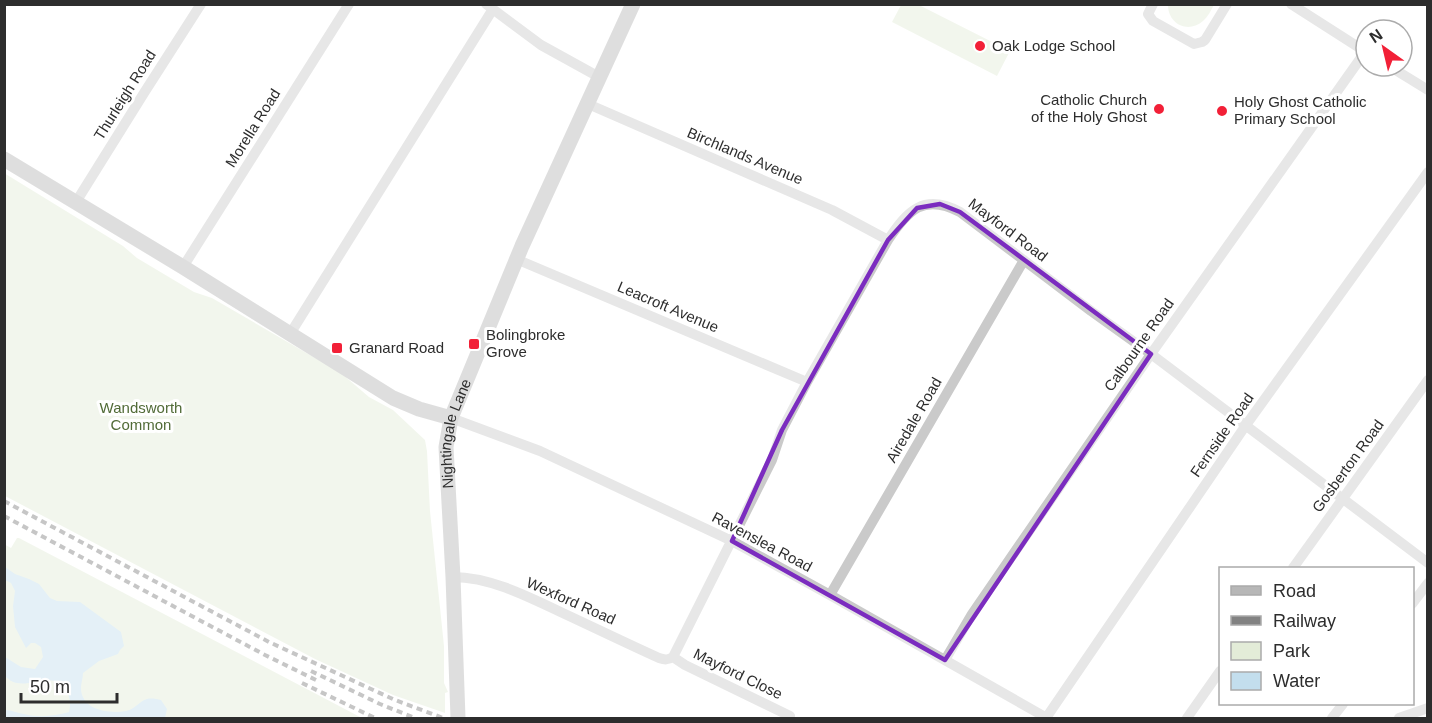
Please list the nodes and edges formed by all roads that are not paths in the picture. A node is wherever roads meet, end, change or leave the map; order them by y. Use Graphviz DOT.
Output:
graph roads {
  1 [pos="201,4"];
  2 [pos="349,4"];
  3 [pos="633,4"];
  4 [pos="1153,4"];
  5 [pos="1227,4"];
  6 [pos="1291,4"];
  7 [pos="490,7"];
  8 [pos="1354,44"];
  9 [pos="1354,69"];
  10 [pos="599,77"];
  11 [pos="1408,78"];
  12 [pos="1428,90"];
  13 [pos="588,104"];
  14 [pos="4,159"];
  15 [pos="1428,172"];
  16 [pos="76,202"];
  17 [pos="888,240"];
  18 [pos="516,259"];
  19 [pos="1024,260"];
  20 [pos="183,267"];
  21 [pos="290,334"];
  22 [pos="1150,354"];
  23 [pos="1428,380"];
  24 [pos="807,382"];
  25 [pos="451,418"];
  26 [pos="1246,425"];
  27 [pos="1342,499"];
  28 [pos="732,541"];
  29 [pos="1428,563"];
  30 [pos="1294,567"];
  31 [pos="453,577"];
  32 [pos="1428,583"];
  33 [pos="830,595"];
  34 [pos="1414,603"];
  35 [pos="673,657"];
  36 [pos="945,660"];
  37 [pos="1219,674"];
  38 [pos="1341,705"];
  39 [pos="1428,708"];
  40 [pos="790,716"];
  41 [pos="458,718"];
  42 [pos="1046,718"];
  43 [pos="1187,718"];
  44 [pos="1332,718"];
  45 [pos="1399,718"];
  1 -- 16 [label="street, Thurleigh Road"];
  2 -- 20 [label="street, Morella Road"];
  3 -- 10 [label="main road, Nightingale Lane"];
  4 -- 5 [label="street"];
  6 -- 8 [label="street"];
  7 -- 10 [label="street"];
  7 -- 21 [label="street"];
  9 -- 22 [label="street, Calbourne Road"];
  10 -- 13 [label="main road, Nightingale Lane"];
  11 -- 12 [label="street"];
  13 -- 17 [label="street, Birchlands Avenue"];
  13 -- 18 [label="main road, Nightingale Lane"];
  14 -- 16 [label="main road"];
  15 -- 26 [label="street, Fernside Road"];
  16 -- 20 [label="main road"];
  17 -- 19 [label="street, Mayford Road"];
  17 -- 24 [label="street, Mayford Road"];
  18 -- 24 [label="street, Leacroft Avenue"];
  18 -- 25 [label="main road, Nightingale Lane"];
  19 -- 22 [label="street, Mayford Road"];
  19 -- 33 [label="street, Airedale Road"];
  20 -- 21 [label="main road"];
  21 -- 25 [label="main road"];
  22 -- 26 [label="street, Mayford Road"];
  22 -- 36 [label="street, Calbourne Road"];
  23 -- 27 [label="street, Gosberton Road"];
  24 -- 28 [label="street, Mayford Road"];
  25 -- 28 [label="street, Ravenslea Road"];
  25 -- 31 [label="main road, Nightingale Lane"];
  26 -- 27 [label="street, Mayford Road"];
  26 -- 42 [label="street, Fernside Road"];
  27 -- 29 [label="street, Mayford Road"];
  27 -- 30 [label="street, Gosberton Road"];
  28 -- 33 [label="street, Ravenslea Road"];
  28 -- 35 [label="street, Mayford Road"];
  31 -- 35 [label="street, Wexford Road"];
  31 -- 41 [label="main road, Nightingale Lane"];
  32 -- 34 [label="street"];
  33 -- 36 [label="street, Ravenslea Road"];
  35 -- 40 [label="street, Mayford Close"];
  36 -- 42 [label="street, Ravenslea Road"];
  37 -- 43 [label="street"];
  38 -- 44 [label="street"];
  39 -- 45 [label="street"];
}
